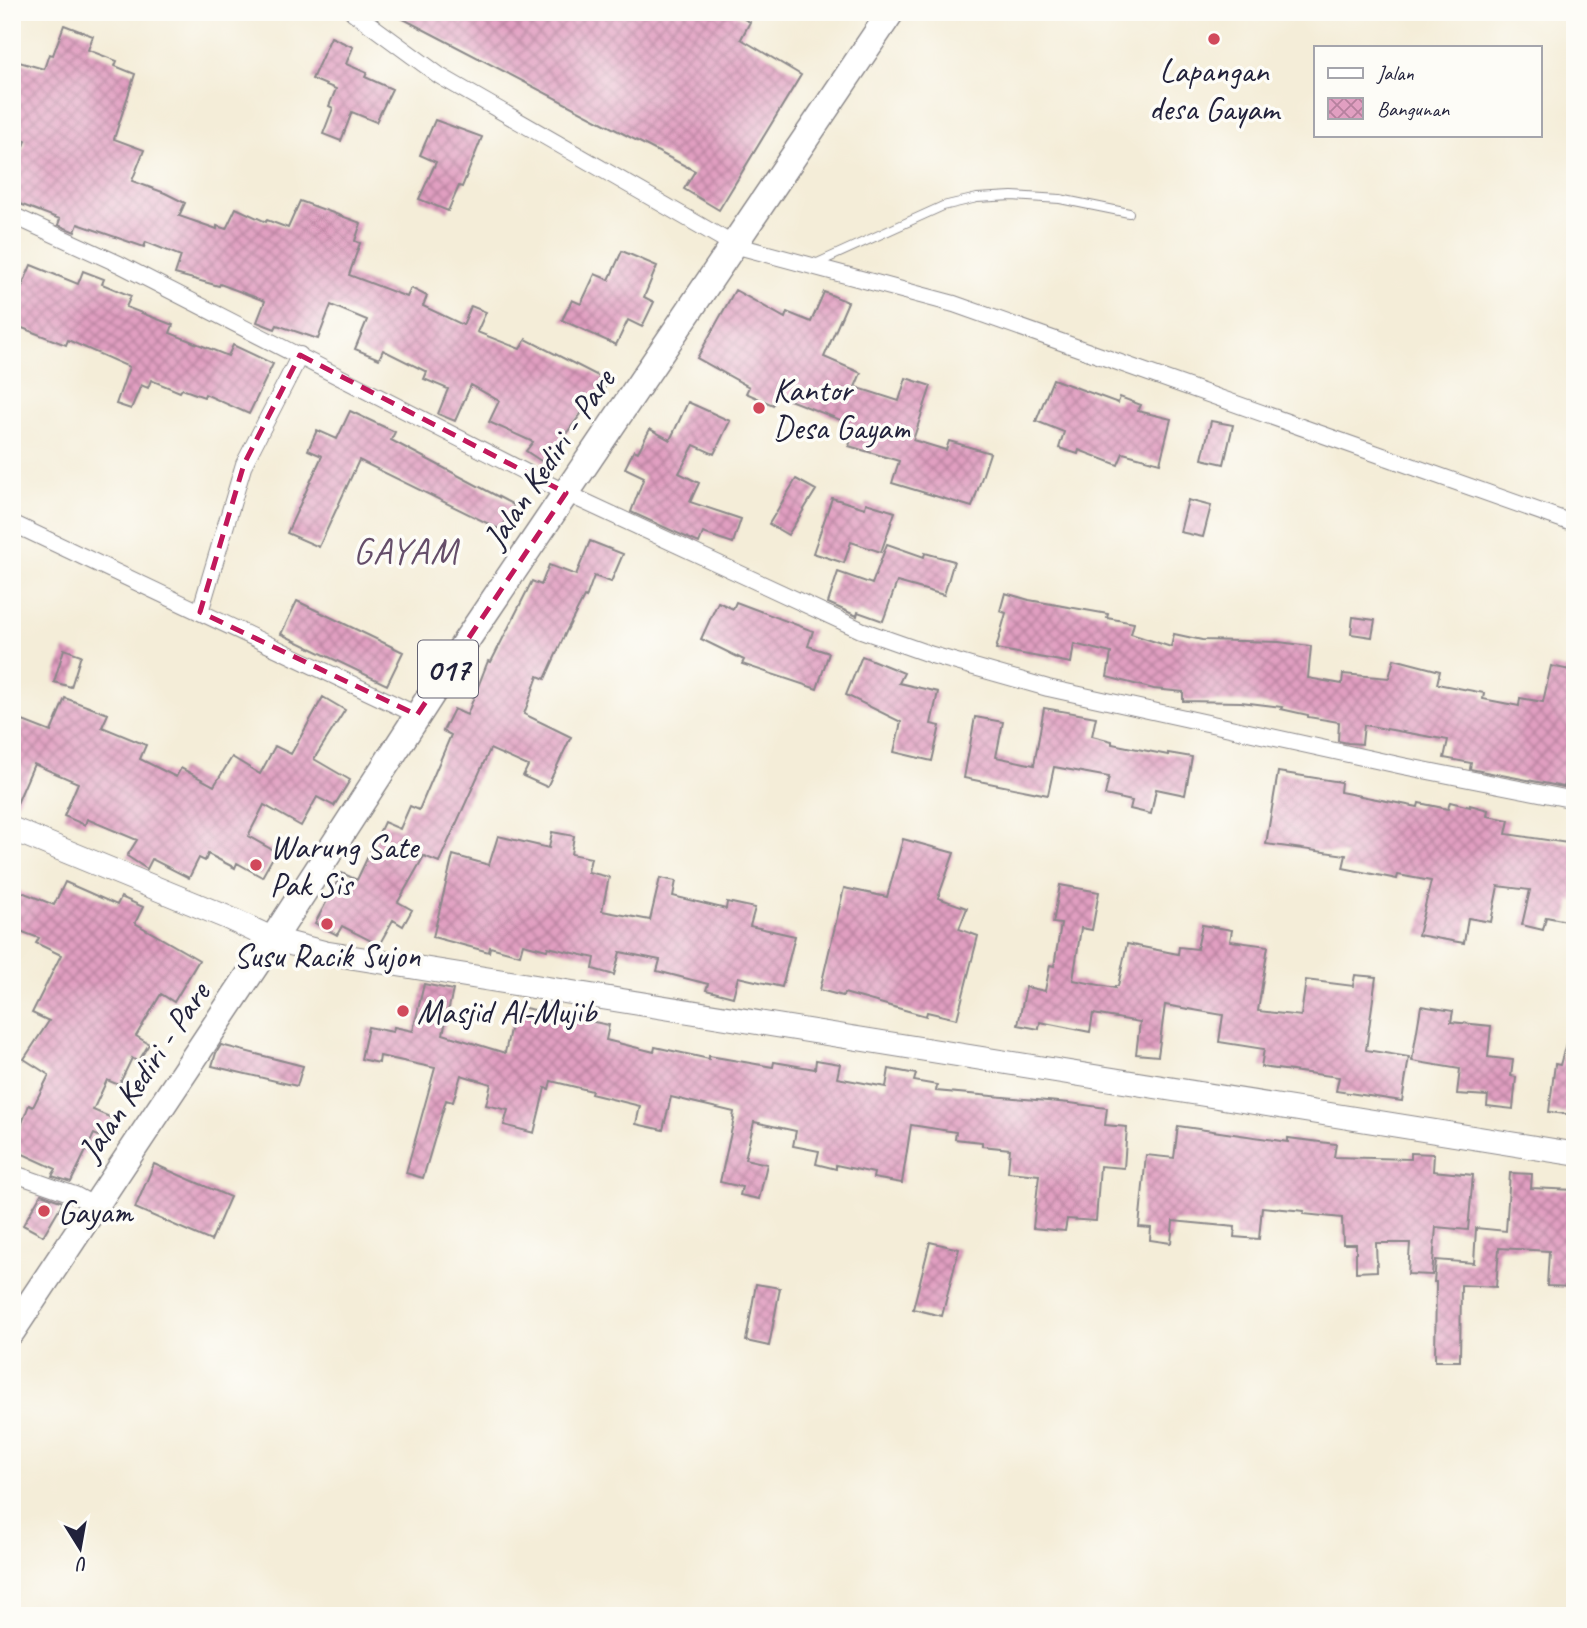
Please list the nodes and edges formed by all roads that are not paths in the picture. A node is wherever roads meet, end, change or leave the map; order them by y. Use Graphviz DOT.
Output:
graph roads {
  1 [pos="353,12"];
  2 [pos="891,12"];
  3 [pos="1129,213"];
  4 [pos="12,215"];
  5 [pos="734,245"];
  6 [pos="810,266"];
  7 [pos="300,355"];
  8 [pos="566,493"];
  9 [pos="12,523"];
  10 [pos="1575,524"];
  11 [pos="200,612"];
  12 [pos="417,715"];
  13 [pos="1575,800"];
  14 [pos="12,829"];
  15 [pos="273,939"];
  16 [pos="1575,1154"];
  17 [pos="12,1173"];
  18 [pos="95,1206"];
  19 [pos="12,1331"];
  1 -- 5 [label="street"];
  2 -- 5 [label="main road, Jalan Kediri - Pare / 017"];
  3 -- 6 [label="lane"];
  4 -- 7 [label="street"];
  5 -- 6 [label="street"];
  5 -- 8 [label="main road, Jalan Kediri - Pare / 017"];
  6 -- 10 [label="street"];
  7 -- 8 [label="street"];
  7 -- 11 [label="street"];
  8 -- 12 [label="main road, Jalan Kediri - Pare / 017"];
  8 -- 13 [label="street"];
  9 -- 11 [label="street"];
  11 -- 12 [label="street"];
  12 -- 15 [label="main road, Jalan Kediri - Pare / 017"];
  14 -- 15 [label="street"];
  15 -- 16 [label="street"];
  15 -- 18 [label="main road, Jalan Kediri - Pare / 017"];
  17 -- 18 [label="street"];
  18 -- 19 [label="main road, Jalan Kediri - Pare / 017"];
}
